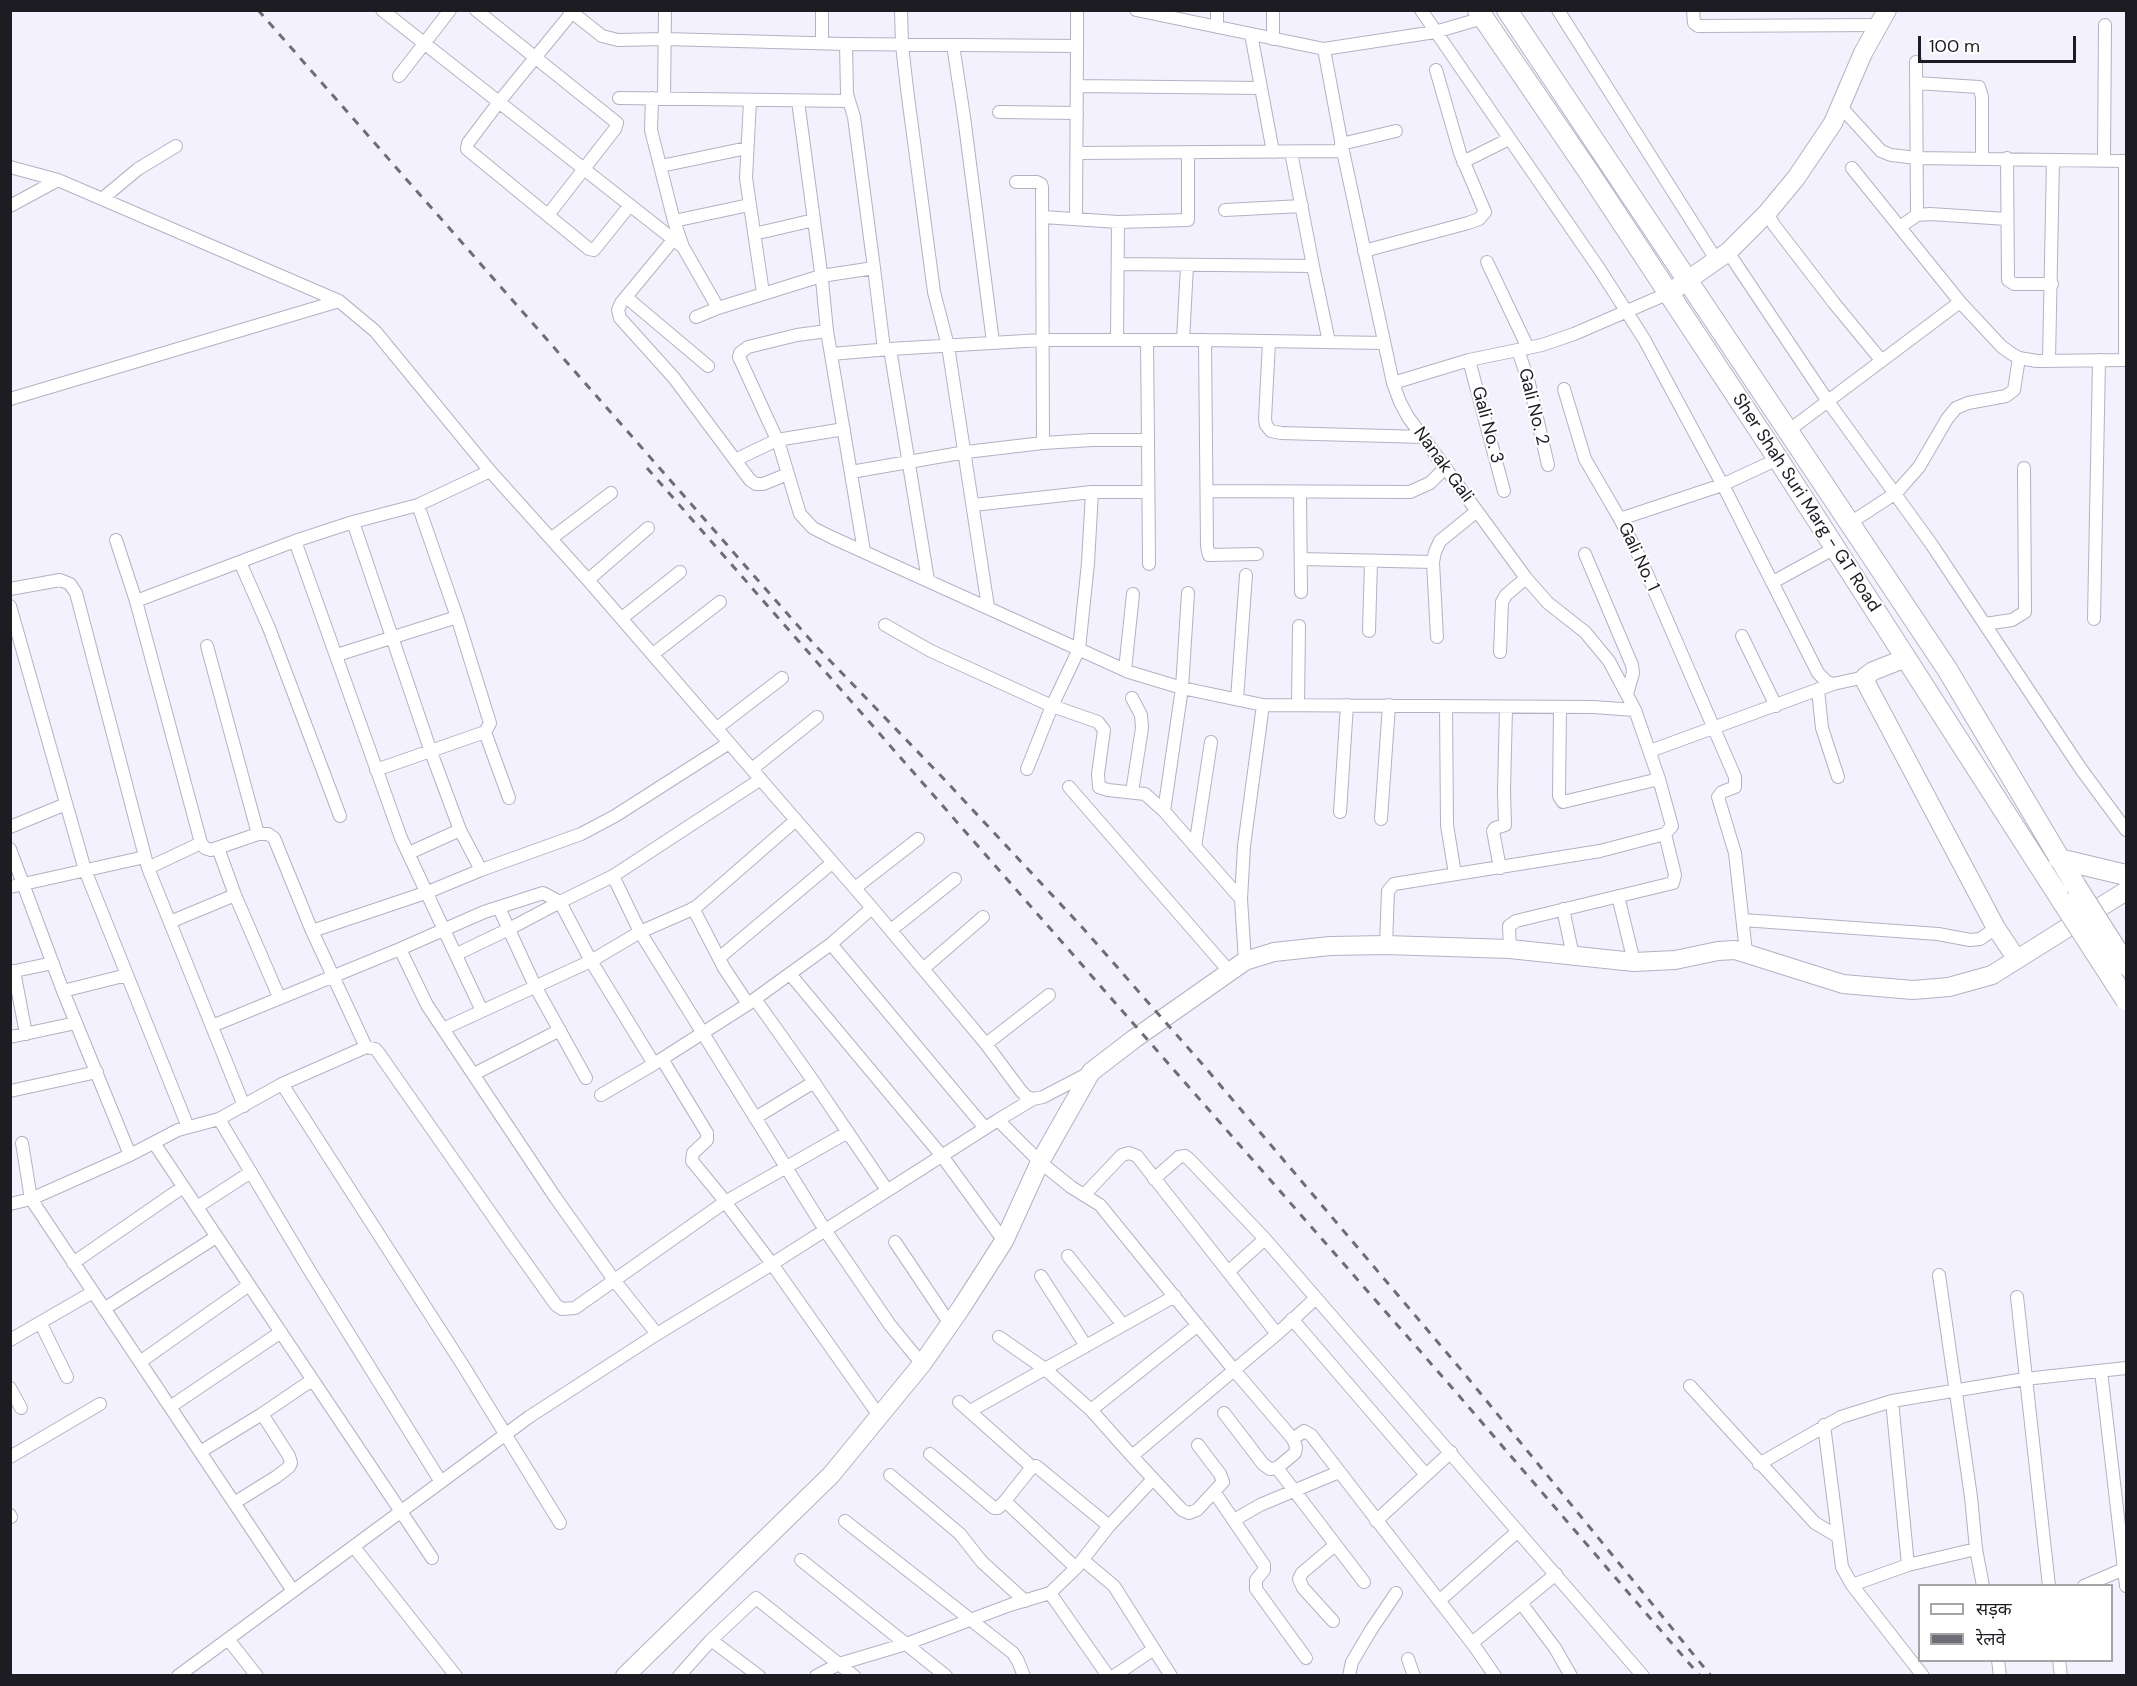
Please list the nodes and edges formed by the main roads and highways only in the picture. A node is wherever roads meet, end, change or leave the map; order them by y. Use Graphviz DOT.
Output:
graph roads {
  1 [pos="1507,10"];
  2 [pos="1480,14"];
  3 [pos="2059,858"];
  4 [pos="2127,875"];
  5 [pos="2127,965"];
  6 [pos="2127,1000"];
  1 -- 3 [label="main road, Sher Shah Suri Marg - GT Road"];
  2 -- 6 [label="main road, Sher Shah Suri Marg - GT Road, bridge"];
  3 -- 4 [label="main road"];
  3 -- 5 [label="main road, Sher Shah Suri Marg - GT Road, bridge"];
}
